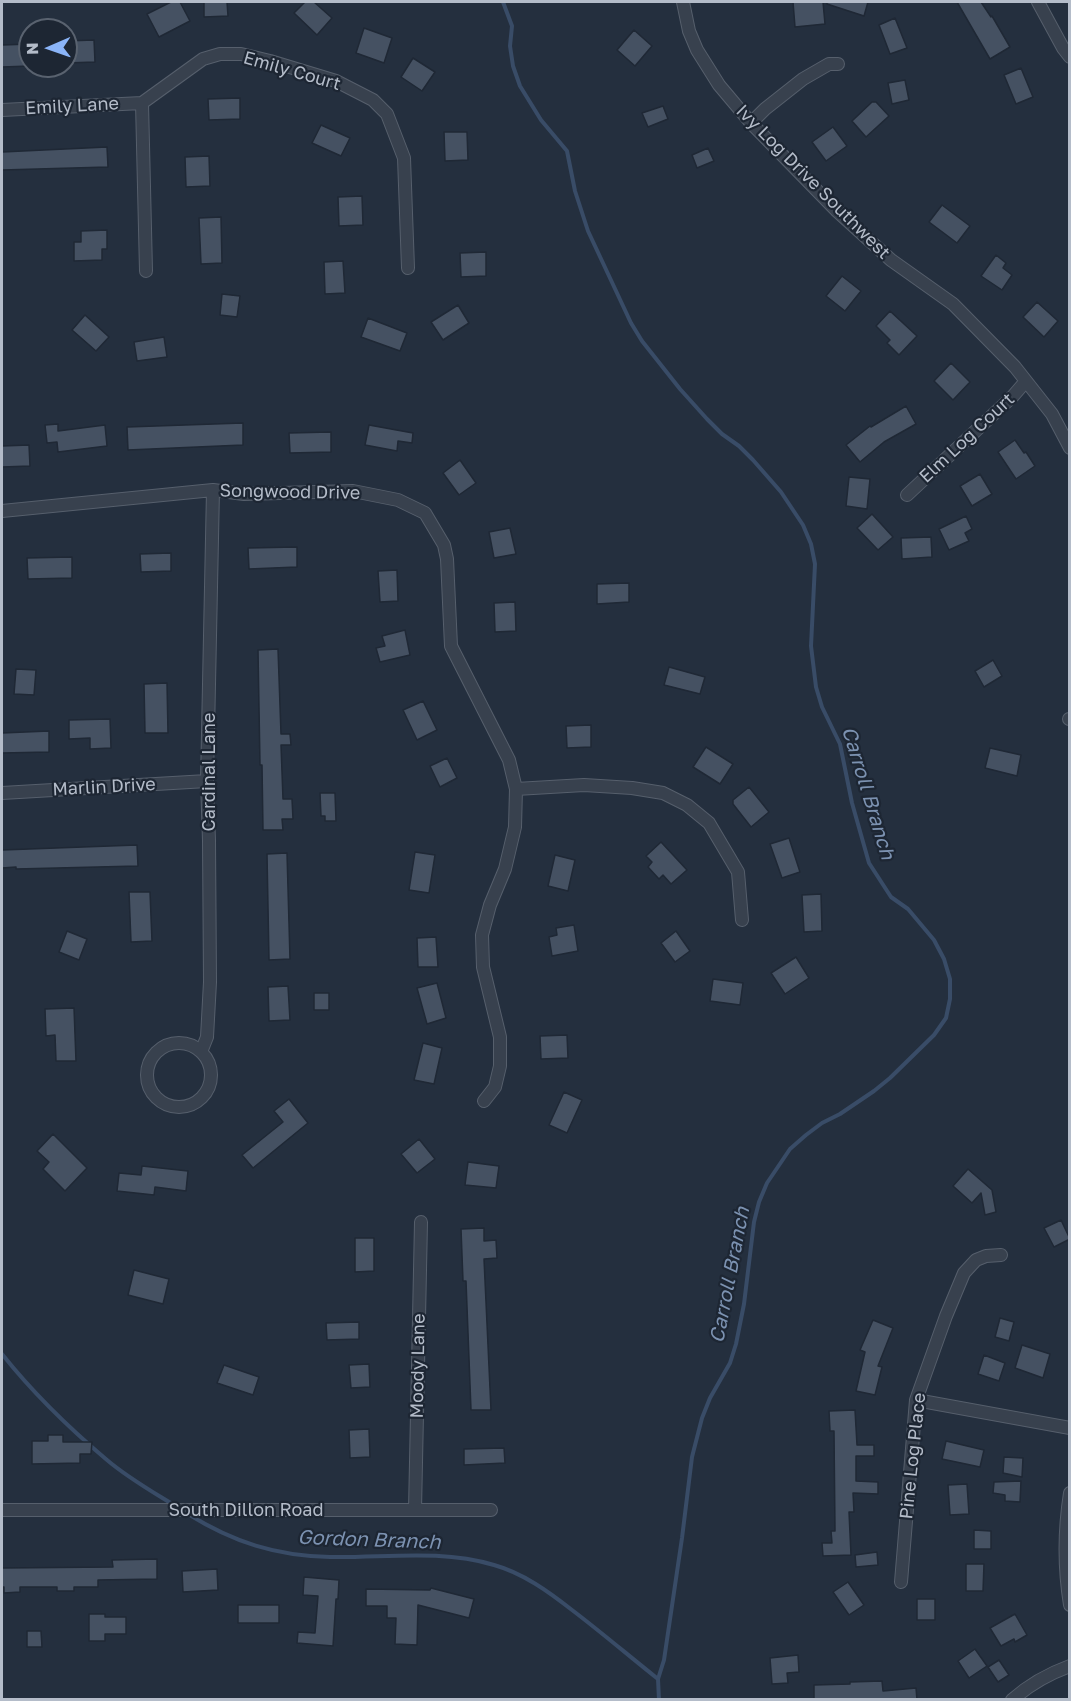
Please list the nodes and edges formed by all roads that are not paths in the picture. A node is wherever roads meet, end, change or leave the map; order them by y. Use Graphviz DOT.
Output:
graph roads {
  1 [pos="683,2"];
  2 [pos="1038,2"];
  3 [pos="1070,57"];
  4 [pos="838,64"];
  5 [pos="142,103"];
  6 [pos="2,110"];
  7 [pos="751,123"];
  8 [pos="408,268"];
  9 [pos="146,271"];
  10 [pos="1026,381"];
  11 [pos="1070,448"];
  12 [pos="213,490"];
  13 [pos="907,495"];
  14 [pos="2,511"];
  15 [pos="207,781"];
  16 [pos="516,789"];
  17 [pos="2,793"];
  18 [pos="742,920"];
  19 [pos="201,1052"];
  20 [pos="484,1101"];
  21 [pos="421,1222"];
  22 [pos="1001,1256"];
  23 [pos="916,1400"];
  24 [pos="1070,1428"];
  25 [pos="1070,1493"];
  26 [pos="415,1509"];
  27 [pos="491,1509"];
  28 [pos="2,1510"];
  29 [pos="1067,1522"];
  30 [pos="901,1582"];
  31 [pos="1070,1605"];
  32 [pos="1070,1666"];
  33 [pos="1012,1700"];
  1 -- 7 [label="street, Ivy Log Drive Southwest"];
  2 -- 3 [label="street"];
  4 -- 7 [label="street"];
  5 -- 6 [label="street, Emily Lane"];
  5 -- 8 [label="street, Emily Court"];
  5 -- 9 [label="street"];
  7 -- 10 [label="street, Ivy Log Drive Southwest"];
  10 -- 11 [label="street, Ivy Log Drive Southwest"];
  10 -- 13 [label="street, Elm Log Court"];
  12 -- 14 [label="street, Songwood Drive"];
  12 -- 15 [label="street, Cardinal Lane"];
  12 -- 16 [label="street, Songwood Drive"];
  15 -- 17 [label="street, Marlin Drive"];
  15 -- 19 [label="street, Cardinal Lane"];
  16 -- 18 [label="street"];
  16 -- 20 [label="street, Songwood Drive"];
  19 -- 19 [label="street"];
  21 -- 26 [label="street, Moody Lane"];
  22 -- 23 [label="street, Pine Log Place"];
  23 -- 24 [label="street"];
  23 -- 30 [label="street, Pine Log Place"];
  25 -- 29 [label="street"];
  26 -- 27 [label="street, South Dillon Road"];
  26 -- 28 [label="street, South Dillon Road"];
  29 -- 31 [label="street"];
  32 -- 33 [label="street"];
}
